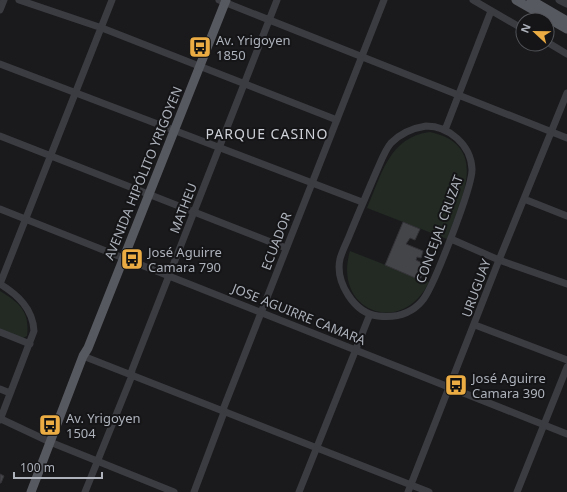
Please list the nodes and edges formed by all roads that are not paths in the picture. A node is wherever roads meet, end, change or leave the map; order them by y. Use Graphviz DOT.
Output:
graph roads {
  1 [pos="4,0"];
  2 [pos="20,0"];
  3 [pos="112,0"];
  4 [pos="277,0"];
  5 [pos="384,0"];
  6 [pos="473,0"];
  7 [pos="516,0"];
  8 [pos="531,0"];
  9 [pos="560,0"];
  10 [pos="222,1"];
  11 [pos="567,4"];
  12 [pos="0,10"];
  13 [pos="491,10"];
  14 [pos="269,20"];
  15 [pos="567,21"];
  16 [pos="515,24"];
  17 [pos="102,28"];
  18 [pos="567,29"];
  19 [pos="555,47"];
  20 [pos="567,54"];
  21 [pos="362,56"];
  22 [pos="0,64"];
  23 [pos="198,66"];
  24 [pos="243,84"];
  25 [pos="76,93"];
  26 [pos="567,93"];
  27 [pos="459,95"];
  28 [pos="337,120"];
  29 [pos="172,130"];
  30 [pos="445,130"];
  31 [pos="552,132"];
  32 [pos="0,136"];
  33 [pos="567,138"];
  34 [pos="218,147"];
  35 [pos="51,156"];
  36 [pos="311,184"];
  37 [pos="147,193"];
  38 [pos="524,199"];
  39 [pos="362,202"];
  40 [pos="0,209"];
  41 [pos="194,212"];
  42 [pos="567,216"];
  43 [pos="26,219"];
  44 [pos="450,239"];
  45 [pos="286,248"];
  46 [pos="121,257"];
  47 [pos="499,260"];
  48 [pos="169,276"];
  49 [pos="0,284"];
  50 [pos="567,284"];
  51 [pos="262,312"];
  52 [pos="370,314"];
  53 [pos="475,325"];
  54 [pos="0,332"];
  55 [pos="30,344"];
  56 [pos="355,350"];
  57 [pos="83,356"];
  58 [pos="567,360"];
  59 [pos="567,367"];
  60 [pos="132,374"];
  61 [pos="450,387"];
  62 [pos="0,389"];
  63 [pos="10,393"];
  64 [pos="224,411"];
  65 [pos="0,419"];
  66 [pos="544,424"];
  67 [pos="567,434"];
  68 [pos="50,442"];
  69 [pos="316,447"];
  70 [pos="98,460"];
  71 [pos="410,488"];
  72 [pos="31,492"];
  73 [pos="86,492"];
  74 [pos="174,492"];
  75 [pos="194,492"];
  76 [pos="299,492"];
  77 [pos="429,492"];
  78 [pos="517,492"];
  1 -- 12 [label="street"];
  2 -- 17 [label="street"];
  3 -- 17 [label="street"];
  4 -- 14 [label="street, MATHEU"];
  5 -- 21 [label="street, ECUADOR"];
  6 -- 13 [label="street"];
  7 -- 18 [label="main road"];
  8 -- 15 [label="main road"];
  9 -- 11 [label="street"];
  10 -- 14 [label="street"];
  10 -- 23 [label="main road, AVENIDA HIPÓLITO YRIGOYEN"];
  13 -- 16 [label="street"];
  13 -- 27 [label="street"];
  14 -- 21 [label="street"];
  14 -- 24 [label="street, MATHEU"];
  17 -- 23 [label="street"];
  17 -- 25 [label="street"];
  19 -- 20 [label="street"];
  21 -- 27 [label="street"];
  21 -- 28 [label="street, ECUADOR"];
  22 -- 25 [label="street"];
  23 -- 24 [label="street"];
  23 -- 29 [label="main road, AVENIDA HIPÓLITO YRIGOYEN"];
  24 -- 28 [label="street"];
  24 -- 34 [label="street, MATHEU"];
  25 -- 29 [label="street"];
  25 -- 35 [label="street"];
  26 -- 31 [label="street, URUGUAY"];
  27 -- 30 [label="street"];
  27 -- 31 [label="street"];
  28 -- 36 [label="street, ECUADOR"];
  29 -- 34 [label="street"];
  29 -- 37 [label="main road, AVENIDA HIPÓLITO YRIGOYEN"];
  30 -- 39 [label="street, CONCEJAL CRUZAT"];
  30 -- 44 [label="street, CONCEJAL CRUZAT"];
  31 -- 33 [label="street"];
  31 -- 38 [label="street, URUGUAY"];
  32 -- 35 [label="street"];
  34 -- 36 [label="street"];
  34 -- 41 [label="street, MATHEU"];
  35 -- 37 [label="street"];
  35 -- 43 [label="street"];
  36 -- 39 [label="street"];
  36 -- 45 [label="street, ECUADOR"];
  37 -- 41 [label="street"];
  37 -- 46 [label="main road, AVENIDA HIPÓLITO YRIGOYEN"];
  38 -- 42 [label="street"];
  38 -- 47 [label="street, URUGUAY"];
  39 -- 52 [label="street, CONCEJAL CRUZAT"];
  40 -- 43 [label="street, JOSE AGUIRRE CAMARA"];
  41 -- 45 [label="street"];
  41 -- 48 [label="street, MATHEU"];
  43 -- 46 [label="street, JOSE AGUIRRE CAMARA"];
  43 -- 49 [label="street"];
  44 -- 47 [label="street"];
  44 -- 52 [label="street, CONCEJAL CRUZAT"];
  45 -- 51 [label="street, ECUADOR"];
  46 -- 48 [label="street, JOSE AGUIRRE CAMARA"];
  46 -- 57 [label="main road, AVENIDA HIPÓLITO YRIGOYEN"];
  47 -- 50 [label="street"];
  47 -- 53 [label="street, URUGUAY"];
  48 -- 51 [label="street, JOSE AGUIRRE CAMARA"];
  48 -- 60 [label="street, MATHEU"];
  49 -- 55 [label="street"];
  51 -- 56 [label="street, JOSE AGUIRRE CAMARA"];
  51 -- 64 [label="street, ECUADOR"];
  52 -- 56 [label="street"];
  53 -- 58 [label="street"];
  53 -- 61 [label="street, URUGUAY"];
  54 -- 55 [label="street"];
  55 -- 63 [label="street"];
  56 -- 61 [label="street, JOSE AGUIRRE CAMARA"];
  56 -- 69 [label="street"];
  57 -- 60 [label="street"];
  57 -- 68 [label="main road, AVENIDA HIPÓLITO YRIGOYEN"];
  59 -- 66 [label="street"];
  60 -- 64 [label="street"];
  60 -- 70 [label="street, MATHEU"];
  61 -- 66 [label="street, JOSE AGUIRRE CAMARA"];
  61 -- 71 [label="street, URUGUAY"];
  62 -- 63 [label="street"];
  63 -- 65 [label="street"];
  64 -- 69 [label="street"];
  64 -- 75 [label="street, ECUADOR"];
  65 -- 68 [label="street"];
  66 -- 67 [label="street, JOSE AGUIRRE CAMARA"];
  66 -- 78 [label="street"];
  68 -- 70 [label="street"];
  68 -- 72 [label="main road, AVENIDA HIPÓLITO YRIGOYEN"];
  69 -- 71 [label="street"];
  69 -- 76 [label="street"];
  70 -- 73 [label="street, MATHEU"];
  70 -- 74 [label="street"];
  71 -- 77 [label="street"];
}
